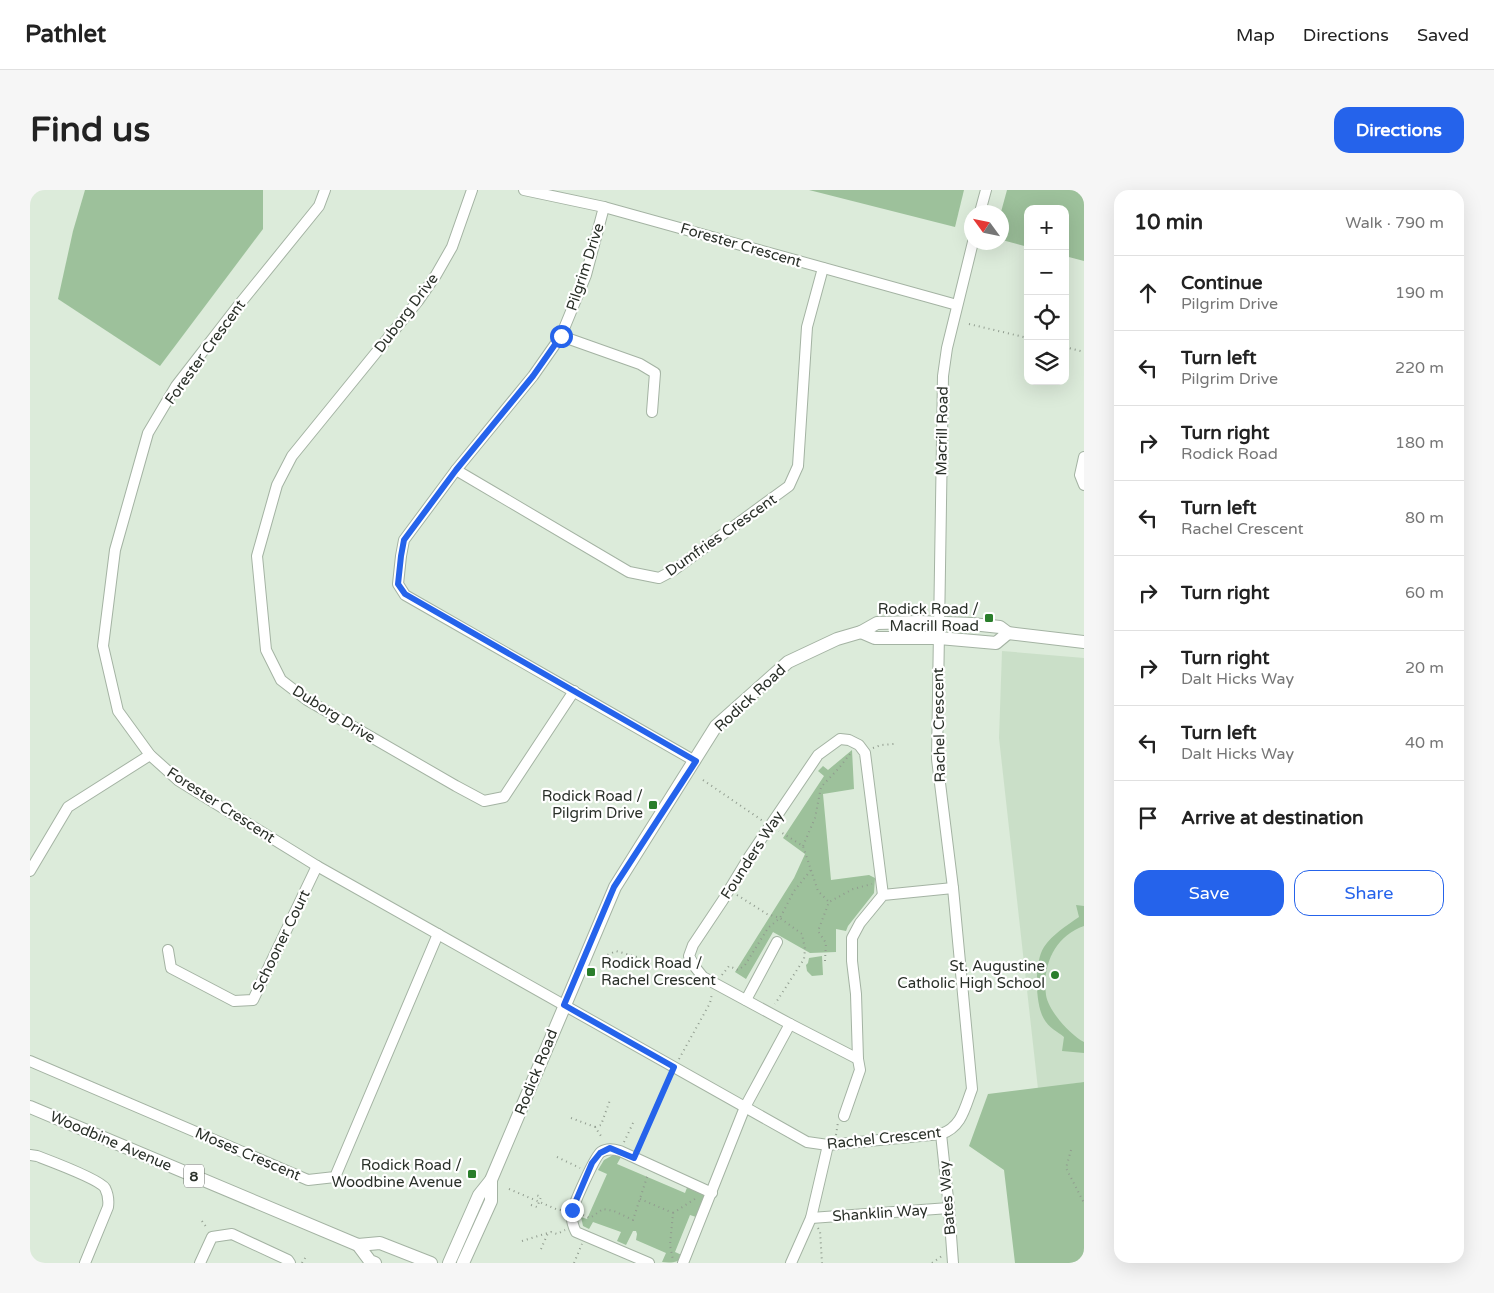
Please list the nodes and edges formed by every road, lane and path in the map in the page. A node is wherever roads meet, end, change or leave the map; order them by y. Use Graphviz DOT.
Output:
graph roads {
  1 [pos="325,190"];
  2 [pos="472,190"];
  3 [pos="524,190"];
  4 [pos="986,190"];
  5 [pos="982,205"];
  6 [pos="604,207"];
  7 [pos="971,250"];
  8 [pos="824,268"];
  9 [pos="957,305"];
  10 [pos="969,324"];
  11 [pos="561,336"];
  12 [pos="1024,337"];
  13 [pos="1069,348"];
  14 [pos="1084,352"];
  15 [pos="652,412"];
  16 [pos="1084,457"];
  17 [pos="456,470"];
  18 [pos="1084,486"];
  19 [pos="939,623"];
  20 [pos="861,632"];
  21 [pos="1008,633"];
  22 [pos="939,638"];
  23 [pos="1084,642"];
  24 [pos="574,691"];
  25 [pos="894,744"];
  26 [pos="864,752"];
  27 [pos="150,755"];
  28 [pos="696,761"];
  29 [pos="803,846"];
  30 [pos="317,866"];
  31 [pos="811,870"];
  32 [pos="30,871"];
  33 [pos="953,888"];
  34 [pos="883,890"];
  35 [pos="829,902"];
  36 [pos="780,918"];
  37 [pos="438,934"];
  38 [pos="777,942"];
  39 [pos="168,950"];
  40 [pos="603,957"];
  41 [pos="691,961"];
  42 [pos="825,961"];
  43 [pos="716,983"];
  44 [pos="746,1000"];
  45 [pos="564,1005"];
  46 [pos="790,1024"];
  47 [pos="858,1059"];
  48 [pos="30,1061"];
  49 [pos="674,1067"];
  50 [pos="610,1100"];
  51 [pos="30,1107"];
  52 [pos="745,1107"];
  53 [pos="844,1116"];
  54 [pos="571,1118"];
  55 [pos="634,1122"];
  56 [pos="595,1127"];
  57 [pos="941,1134"];
  58 [pos="831,1145"];
  59 [pos="615,1150"];
  60 [pos="1071,1150"];
  61 [pos="30,1155"];
  62 [pos="557,1157"];
  63 [pos="634,1158"];
  64 [pos="652,1166"];
  65 [pos="589,1172"];
  66 [pos="491,1180"];
  67 [pos="509,1189"];
  68 [pos="710,1192"];
  69 [pos="534,1194"];
  70 [pos="640,1199"];
  71 [pos="539,1202"];
  72 [pos="1084,1203"];
  73 [pos="531,1205"];
  74 [pos="949,1208"];
  75 [pos="572,1210"];
  76 [pos="673,1213"];
  77 [pos="811,1218"];
  78 [pos="573,1226"];
  79 [pos="548,1233"];
  80 [pos="585,1236"];
  81 [pos="522,1241"];
  82 [pos="358,1245"];
  83 [pos="541,1249"];
  84 [pos="307,1255"];
  85 [pos="84,1263"];
  86 [pos="200,1263"];
  87 [pos="290,1263"];
  88 [pos="302,1263"];
  89 [pos="375,1263"];
  90 [pos="431,1263"];
  91 [pos="449,1263"];
  92 [pos="463,1263"];
  93 [pos="574,1263"];
  94 [pos="649,1263"];
  95 [pos="674,1263"];
  96 [pos="683,1263"];
  97 [pos="791,1263"];
  98 [pos="822,1263"];
  99 [pos="953,1263"];
  1 -- 27 [label="street, Forester Crescent"];
  2 -- 24 [label="street, Duborg Drive"];
  3 -- 6 [label="street, Forester Crescent"];
  4 -- 5 [label="street"];
  6 -- 8 [label="street, Forester Crescent"];
  6 -- 11 [label="street, Pilgrim Drive"];
  7 -- 9 [label="street, Macrill Road"];
  8 -- 9 [label="street, Forester Crescent"];
  8 -- 17 [label="street, Dumfries Crescent"];
  9 -- 19 [label="street, Macrill Road"];
  10 -- 12 [label="path"];
  11 -- 15 [label="street"];
  11 -- 17 [label="street, Pilgrim Drive"];
  13 -- 14 [label="path"];
  16 -- 18 [label="street"];
  17 -- 24 [label="street, Pilgrim Drive"];
  19 -- 20 [label="main road, Rodick Road"];
  19 -- 21 [label="main road, Rodick Road"];
  19 -- 22 [label="street, Macrill Road"];
  20 -- 22 [label="main road, Rodick Road"];
  20 -- 28 [label="main road, Rodick Road"];
  21 -- 22 [label="main road, Rodick Road"];
  21 -- 23 [label="main road, Rodick Road"];
  22 -- 33 [label="street, Rachel Crescent"];
  24 -- 28 [label="street, Pilgrim Drive"];
  25 -- 26 [label="path"];
  26 -- 29 [label="path"];
  26 -- 34 [label="street"];
  26 -- 41 [label="street, Founders Way"];
  27 -- 30 [label="street, Forester Crescent"];
  27 -- 32 [label="street"];
  28 -- 45 [label="main road, Rodick Road"];
  30 -- 37 [label="street, Forester Crescent"];
  30 -- 39 [label="street, Schooner Court"];
  31 -- 35 [label="path"];
  33 -- 34 [label="street"];
  33 -- 57 [label="street, Rachel Crescent"];
  34 -- 35 [label="path"];
  34 -- 47 [label="street"];
  35 -- 42 [label="path"];
  36 -- 43 [label="path"];
  37 -- 45 [label="street, Forester Crescent"];
  37 -- 48 [label="street, Moses Crescent"];
  38 -- 44 [label="street"];
  40 -- 41 [label="path"];
  41 -- 43 [label="street"];
  43 -- 44 [label="street"];
  43 -- 49 [label="path"];
  44 -- 46 [label="street"];
  45 -- 49 [label="street, Rachel Crescent"];
  45 -- 66 [label="main road, Rodick Road"];
  46 -- 47 [label="street"];
  46 -- 52 [label="street"];
  47 -- 53 [label="street"];
  49 -- 52 [label="street, Rachel Crescent"];
  49 -- 63 [label="path"];
  50 -- 56 [label="path"];
  51 -- 82 [label="main road, Woodbine Avenue / 8"];
  52 -- 58 [label="street, Rachel Crescent"];
  52 -- 68 [label="street"];
  53 -- 58 [label="path"];
  54 -- 56 [label="path"];
  55 -- 59 [label="path"];
  56 -- 59 [label="path"];
  57 -- 58 [label="street, Rachel Crescent"];
  57 -- 74 [label="street, Bates Way"];
  58 -- 77 [label="street"];
  59 -- 63 [label="street"];
  59 -- 65 [label="street"];
  60 -- 72 [label="path"];
  61 -- 85 [label="street"];
  62 -- 65 [label="path"];
  63 -- 64 [label="street"];
  64 -- 68 [label="street"];
  64 -- 70 [label="path"];
  65 -- 75 [label="street"];
  66 -- 91 [label="main road, Rodick Road"];
  66 -- 92 [label="main road, Rodick Road"];
  67 -- 71 [label="path"];
  68 -- 76 [label="path"];
  68 -- 96 [label="street"];
  69 -- 71 [label="path"];
  70 -- 75 [label="path"];
  70 -- 76 [label="path"];
  71 -- 73 [label="path"];
  71 -- 75 [label="path"];
  74 -- 77 [label="street, Shanklin Way"];
  74 -- 99 [label="street, Bates Way"];
  75 -- 78 [label="street"];
  76 -- 95 [label="path"];
  77 -- 97 [label="street"];
  77 -- 98 [label="path"];
  78 -- 79 [label="path"];
  78 -- 80 [label="street"];
  79 -- 81 [label="path"];
  79 -- 83 [label="path"];
  80 -- 93 [label="path"];
  80 -- 94 [label="street"];
  82 -- 89 [label="main road, Woodbine Avenue / 8"];
  82 -- 90 [label="main road, Woodbine Avenue / 8"];
  84 -- 88 [label="path"];
  86 -- 87 [label="street"];
}
